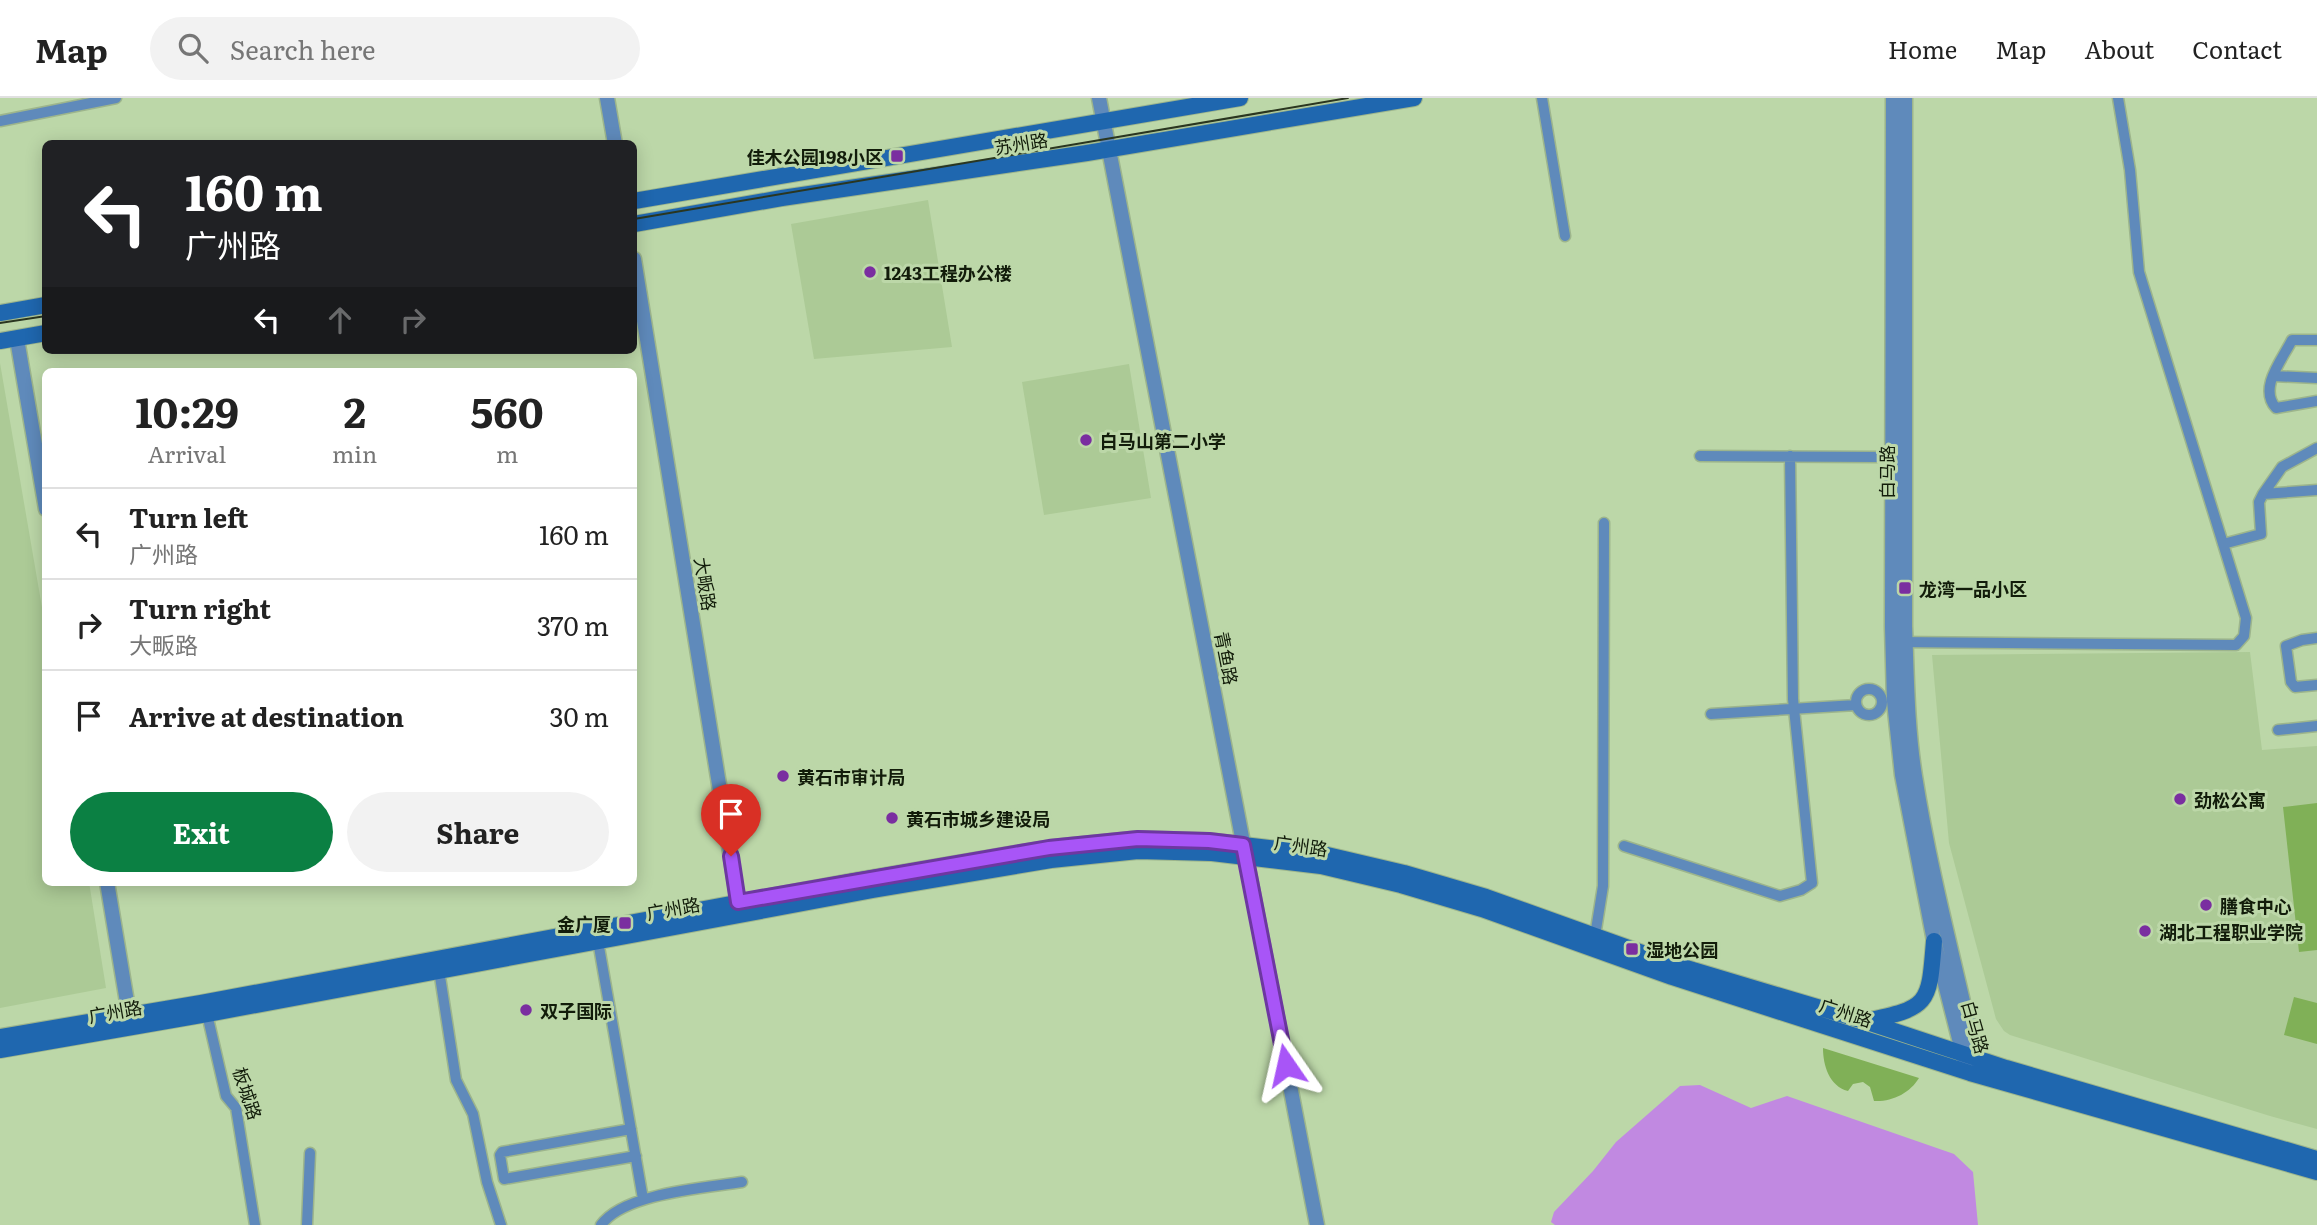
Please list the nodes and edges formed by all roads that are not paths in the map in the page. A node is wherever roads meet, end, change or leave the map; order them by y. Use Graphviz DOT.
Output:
graph roads {
  1 [pos="116,98"];
  2 [pos="607,98"];
  3 [pos="1099,98"];
  4 [pos="1240,98"];
  5 [pos="1414,98"];
  6 [pos="1542,98"];
  7 [pos="1893,98"];
  8 [pos="1905,98"];
  9 [pos="2118,98"];
  10 [pos="0,121"];
  11 [pos="1104,122"];
  12 [pos="614,140"];
  13 [pos="1109,148"];
  14 [pos="637,200"];
  15 [pos="637,223"];
  16 [pos="1565,236"];
  17 [pos="637,278"];
  18 [pos="42,306"];
  19 [pos="0,313"];
  20 [pos="42,334"];
  21 [pos="17,339"];
  22 [pos="2317,340"];
  23 [pos="0,341"];
  24 [pos="2273,376"];
  25 [pos="2317,377"];
  26 [pos="2317,401"];
  27 [pos="2317,448"];
  28 [pos="1700,456"];
  29 [pos="1790,456"];
  30 [pos="1882,457"];
  31 [pos="42,486"];
  32 [pos="2317,489"];
  33 [pos="2263,494"];
  34 [pos="1604,523"];
  35 [pos="2223,544"];
  36 [pos="2317,638"];
  37 [pos="1899,642"];
  38 [pos="2317,685"];
  39 [pos="1856,705"];
  40 [pos="1794,709"];
  41 [pos="1711,714"];
  42 [pos="2317,726"];
  43 [pos="2278,730"];
  44 [pos="1624,846"];
  45 [pos="1244,851"];
  46 [pos="108,886"];
  47 [pos="739,909"];
  48 [pos="1595,936"];
  49 [pos="598,941"];
  50 [pos="1934,941"];
  51 [pos="439,970"];
  52 [pos="207,1014"];
  53 [pos="130,1021"];
  54 [pos="1864,1021"];
  55 [pos="0,1037"];
  56 [pos="0,1050"];
  57 [pos="1969,1061"];
  58 [pos="631,1129"];
  59 [pos="310,1153"];
  60 [pos="636,1156"];
  61 [pos="2317,1159"];
  62 [pos="2317,1172"];
  63 [pos="505,1179"];
  64 [pos="487,1182"];
  65 [pos="743,1182"];
  66 [pos="643,1199"];
  67 [pos="256,1225"];
  68 [pos="307,1225"];
  69 [pos="501,1225"];
  70 [pos="601,1225"];
  71 [pos="1317,1225"];
  1 -- 10 [label="street"];
  2 -- 12 [label="street"];
  3 -- 11 [label="street, 青鱼路"];
  4 -- 11 [label="main road, 苏州路"];
  5 -- 13 [label="main road, 苏州路"];
  6 -- 16 [label="street"];
  7 -- 37 [label="street, 白马路"];
  8 -- 37 [label="street, 白马路"];
  9 -- 35 [label="street"];
  11 -- 13 [label="street, 青鱼路"];
  11 -- 14 [label="main road, 苏州路"];
  13 -- 15 [label="main road, 苏州路"];
  13 -- 45 [label="street, 青鱼路"];
  17 -- 47 [label="street, 大畈路"];
  18 -- 19 [label="main road"];
  20 -- 21 [label="main road"];
  21 -- 23 [label="main road"];
  21 -- 31 [label="street"];
  22 -- 24 [label="street"];
  24 -- 25 [label="street"];
  24 -- 26 [label="street"];
  27 -- 33 [label="street"];
  28 -- 29 [label="street"];
  29 -- 30 [label="street"];
  29 -- 40 [label="street"];
  32 -- 33 [label="street"];
  33 -- 35 [label="street"];
  34 -- 48 [label="street"];
  35 -- 37 [label="street"];
  36 -- 38 [label="street"];
  37 -- 50 [label="street, 白马路"];
  37 -- 57 [label="street, 白马路"];
  39 -- 39 [label="street"];
  39 -- 40 [label="street"];
  40 -- 41 [label="street"];
  40 -- 44 [label="street"];
  42 -- 43 [label="street"];
  45 -- 47 [label="main road, 广州路"];
  45 -- 48 [label="main road, 广州路"];
  45 -- 57 [label="main road, 广州路"];
  45 -- 71 [label="street, 青鱼路"];
  46 -- 53 [label="street"];
  47 -- 49 [label="main road, 广州路"];
  47 -- 53 [label="main road, 广州路"];
  48 -- 54 [label="main road, 广州路"];
  49 -- 51 [label="main road, 广州路"];
  49 -- 58 [label="street"];
  50 -- 54 [label="main road"];
  50 -- 57 [label="street, 白马路"];
  51 -- 52 [label="main road, 广州路"];
  51 -- 64 [label="street"];
  52 -- 53 [label="main road, 广州路"];
  52 -- 67 [label="street, 板城路"];
  53 -- 55 [label="main road, 广州路"];
  53 -- 56 [label="main road, 广州路"];
  54 -- 57 [label="main road, 广州路"];
  57 -- 61 [label="main road, 广州路"];
  57 -- 62 [label="main road, 广州路"];
  58 -- 60 [label="street"];
  58 -- 63 [label="street"];
  59 -- 68 [label="street"];
  60 -- 63 [label="street"];
  60 -- 66 [label="street"];
  63 -- 64 [label="street"];
  64 -- 69 [label="street"];
  65 -- 66 [label="street"];
  66 -- 70 [label="street"];
}
